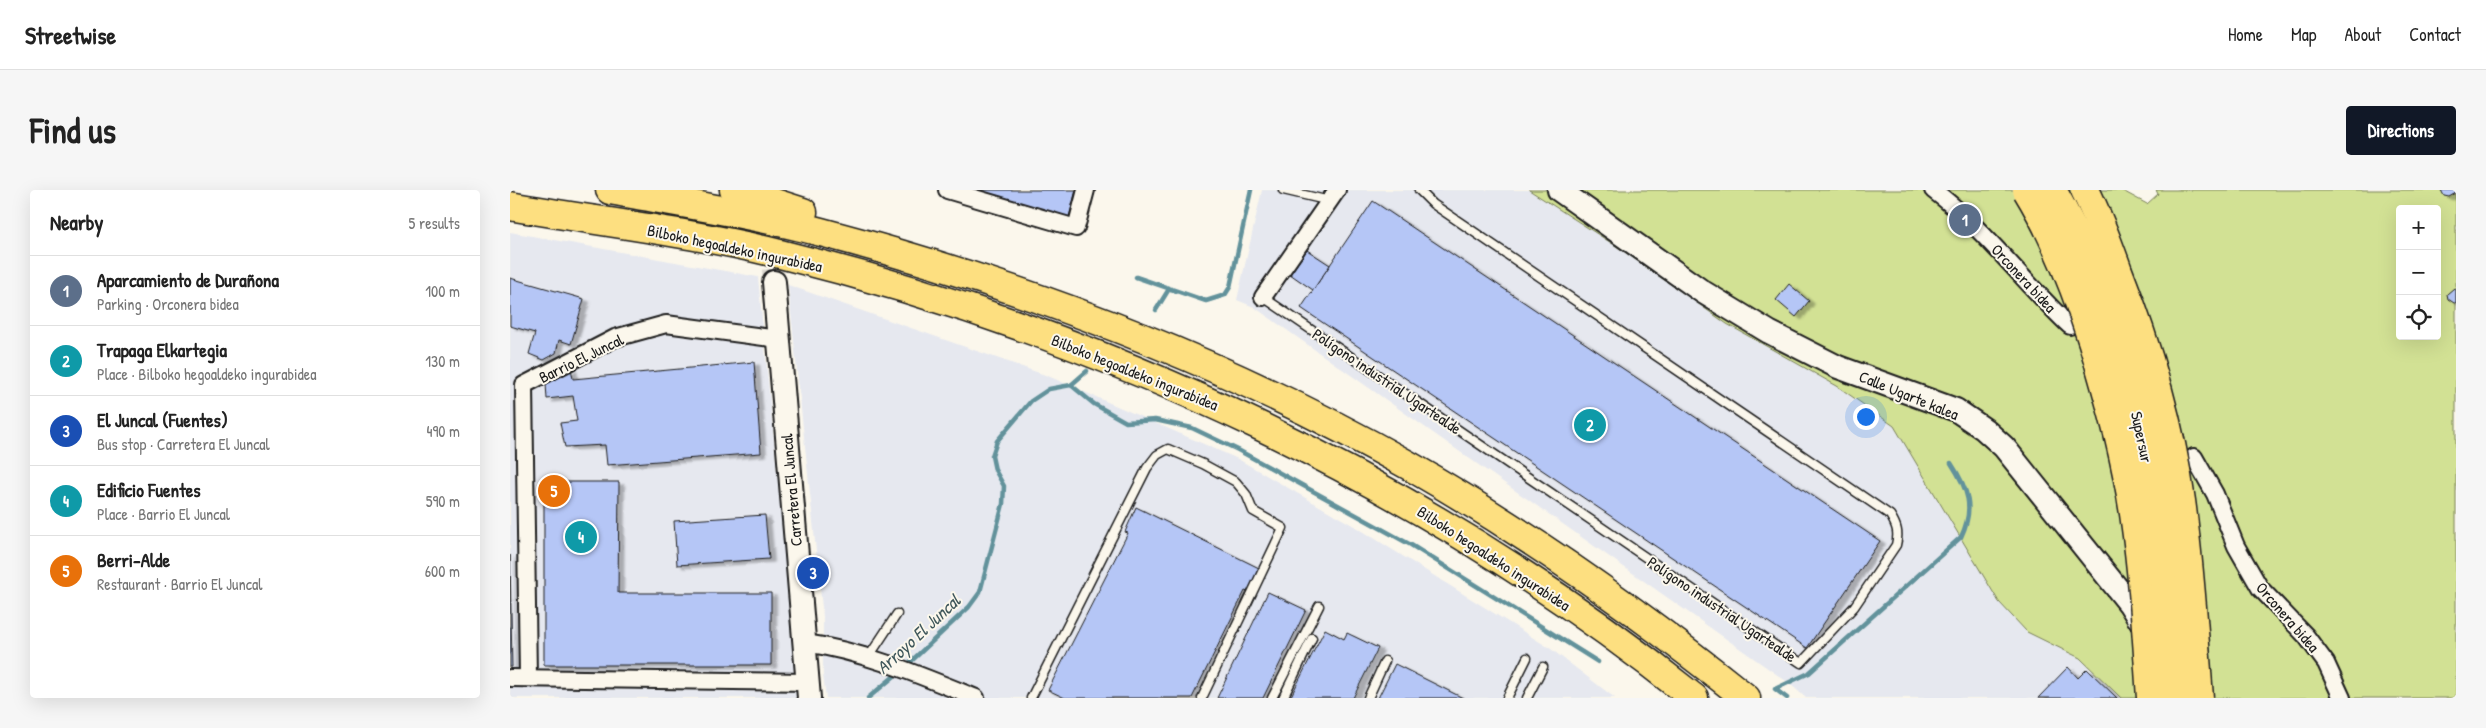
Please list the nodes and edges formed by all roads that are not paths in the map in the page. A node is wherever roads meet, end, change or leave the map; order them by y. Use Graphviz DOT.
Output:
graph roads {
  1 [pos="610,190"];
  2 [pos="734,190"];
  3 [pos="947,190"];
  4 [pos="1086,190"];
  5 [pos="1283,190"];
  6 [pos="1419,190"];
  7 [pos="1559,190"];
  8 [pos="1933,190"];
  9 [pos="2027,190"];
  10 [pos="2052,190"];
  11 [pos="2085,190"];
  12 [pos="1334,196"];
  13 [pos="510,206"];
  14 [pos="930,263"];
  15 [pos="774,282"];
  16 [pos="1263,297"];
  17 [pos="2070,326"];
  18 [pos="779,339"];
  19 [pos="2194,457"];
  20 [pos="1319,606"];
  21 [pos="897,614"];
  22 [pos="1312,638"];
  23 [pos="805,643"];
  24 [pos="868,658"];
  25 [pos="1527,658"];
  26 [pos="1385,662"];
  27 [pos="1543,667"];
  28 [pos="2186,674"];
  29 [pos="510,678"];
  30 [pos="528,678"];
  31 [pos="808,690"];
  32 [pos="976,698"];
  33 [pos="1031,698"];
  34 [pos="1202,698"];
  35 [pos="1272,698"];
  36 [pos="1283,698"];
  37 [pos="1368,698"];
  38 [pos="1507,698"];
  39 [pos="1528,698"];
  40 [pos="1694,698"];
  41 [pos="1746,698"];
  42 [pos="2151,698"];
  43 [pos="2173,698"];
  44 [pos="2198,698"];
  45 [pos="2214,698"];
  46 [pos="2342,698"];
  1 -- 14 [label="highway, Bilboko hegoaldeko ingurabidea"];
  2 -- 14 [label="highway"];
  3 -- 4 [label="street"];
  5 -- 12 [label="lane, Polígono industrial Ugartealde"];
  6 -- 16 [label="lane, Polígono industrial Ugartealde"];
  7 -- 28 [label="street, Calle Ugarte kalea"];
  8 -- 17 [label="street, Orconera bidea"];
  9 -- 42 [label="highway, bridge"];
  10 -- 43 [label="highway, Supersur, bridge"];
  11 -- 44 [label="highway, Supersur, bridge"];
  12 -- 16 [label="street, Polígono industrial Ugartealde"];
  13 -- 40 [label="highway, Bilboko hegoaldeko ingurabidea"];
  14 -- 41 [label="highway, Bilboko hegoaldeko ingurabidea"];
  15 -- 18 [label="street, Carretera El Juncal"];
  18 -- 23 [label="street, Carretera El Juncal"];
  18 -- 30 [label="street, Barrio El Juncal"];
  19 -- 46 [label="street, Orconera bidea"];
  20 -- 35 [label="lane"];
  21 -- 24 [label="lane"];
  22 -- 36 [label="lane"];
  23 -- 24 [label="street"];
  23 -- 31 [label="street, Carretera El Juncal"];
  24 -- 32 [label="street"];
  25 -- 38 [label="lane"];
  26 -- 37 [label="lane"];
  27 -- 39 [label="lane"];
  28 -- 44 [label="street"];
  28 -- 45 [label="street, Calle Ugarte kalea"];
  29 -- 30 [label="street"];
  30 -- 31 [label="street"];
  33 -- 34 [label="lane"];
}
